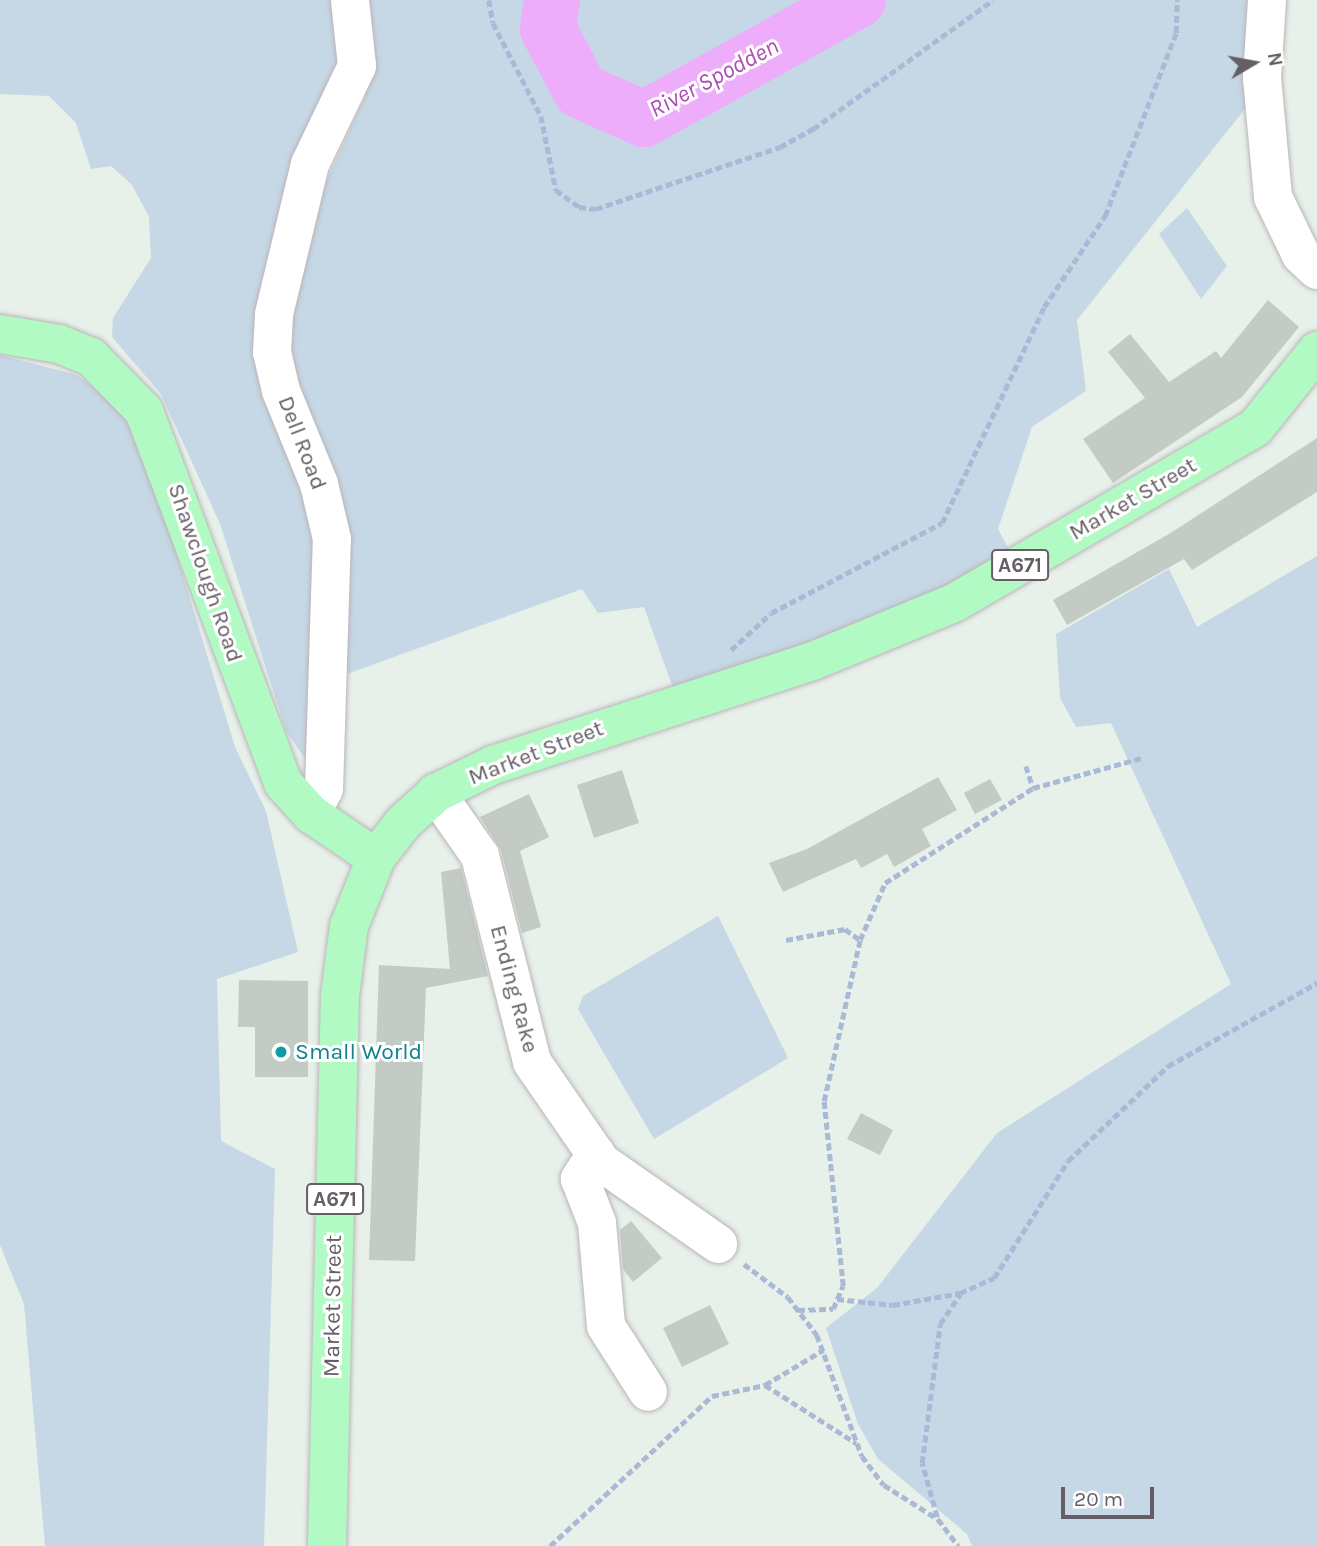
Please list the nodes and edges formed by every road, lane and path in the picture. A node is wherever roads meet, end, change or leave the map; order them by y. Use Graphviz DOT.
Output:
graph roads {
  1 [pos="350,0"];
  2 [pos="489,0"];
  3 [pos="993,0"];
  4 [pos="1177,0"];
  5 [pos="1267,0"];
  6 [pos="1317,270"];
  7 [pos="0,334"];
  8 [pos="1317,352"];
  9 [pos="723,657"];
  10 [pos="1141,758"];
  11 [pos="1026,766"];
  12 [pos="1032,788"];
  13 [pos="436,793"];
  14 [pos="311,814"];
  15 [pos="376,858"];
  16 [pos="786,940"];
  17 [pos="860,940"];
  18 [pos="1317,983"];
  19 [pos="596,1154"];
  20 [pos="718,1244"];
  21 [pos="960,1293"];
  22 [pos="838,1299"];
  23 [pos="798,1310"];
  24 [pos="823,1350"];
  25 [pos="765,1385"];
  26 [pos="648,1392"];
  27 [pos="857,1444"];
  28 [pos="938,1519"];
  29 [pos="551,1544"];
  30 [pos="327,1546"];
  31 [pos="559,1546"];
  32 [pos="958,1546"];
  1 -- 14 [label="street, Dell Road"];
  2 -- 3 [label="path"];
  4 -- 9 [label="path"];
  5 -- 6 [label="street"];
  7 -- 14 [label="main road, Shawclough Road"];
  8 -- 13 [label="main road, Market Street / A671"];
  10 -- 12 [label="path"];
  11 -- 12 [label="path"];
  12 -- 17 [label="path"];
  13 -- 15 [label="main road, Market Street / A671"];
  13 -- 19 [label="street, Ending Rake"];
  14 -- 15 [label="main road, Shawclough Road"];
  15 -- 30 [label="main road, Market Street / A671"];
  16 -- 17 [label="path"];
  17 -- 22 [label="path"];
  18 -- 21 [label="path"];
  19 -- 20 [label="street, Ending Rake"];
  19 -- 26 [label="street"];
  20 -- 23 [label="path"];
  21 -- 22 [label="path"];
  21 -- 28 [label="path"];
  22 -- 23 [label="path"];
  23 -- 24 [label="path"];
  24 -- 25 [label="path"];
  24 -- 27 [label="path"];
  25 -- 27 [label="path"];
  25 -- 29 [label="path"];
  27 -- 28 [label="path"];
  28 -- 32 [label="path"];
  29 -- 31 [label="path"];
}
